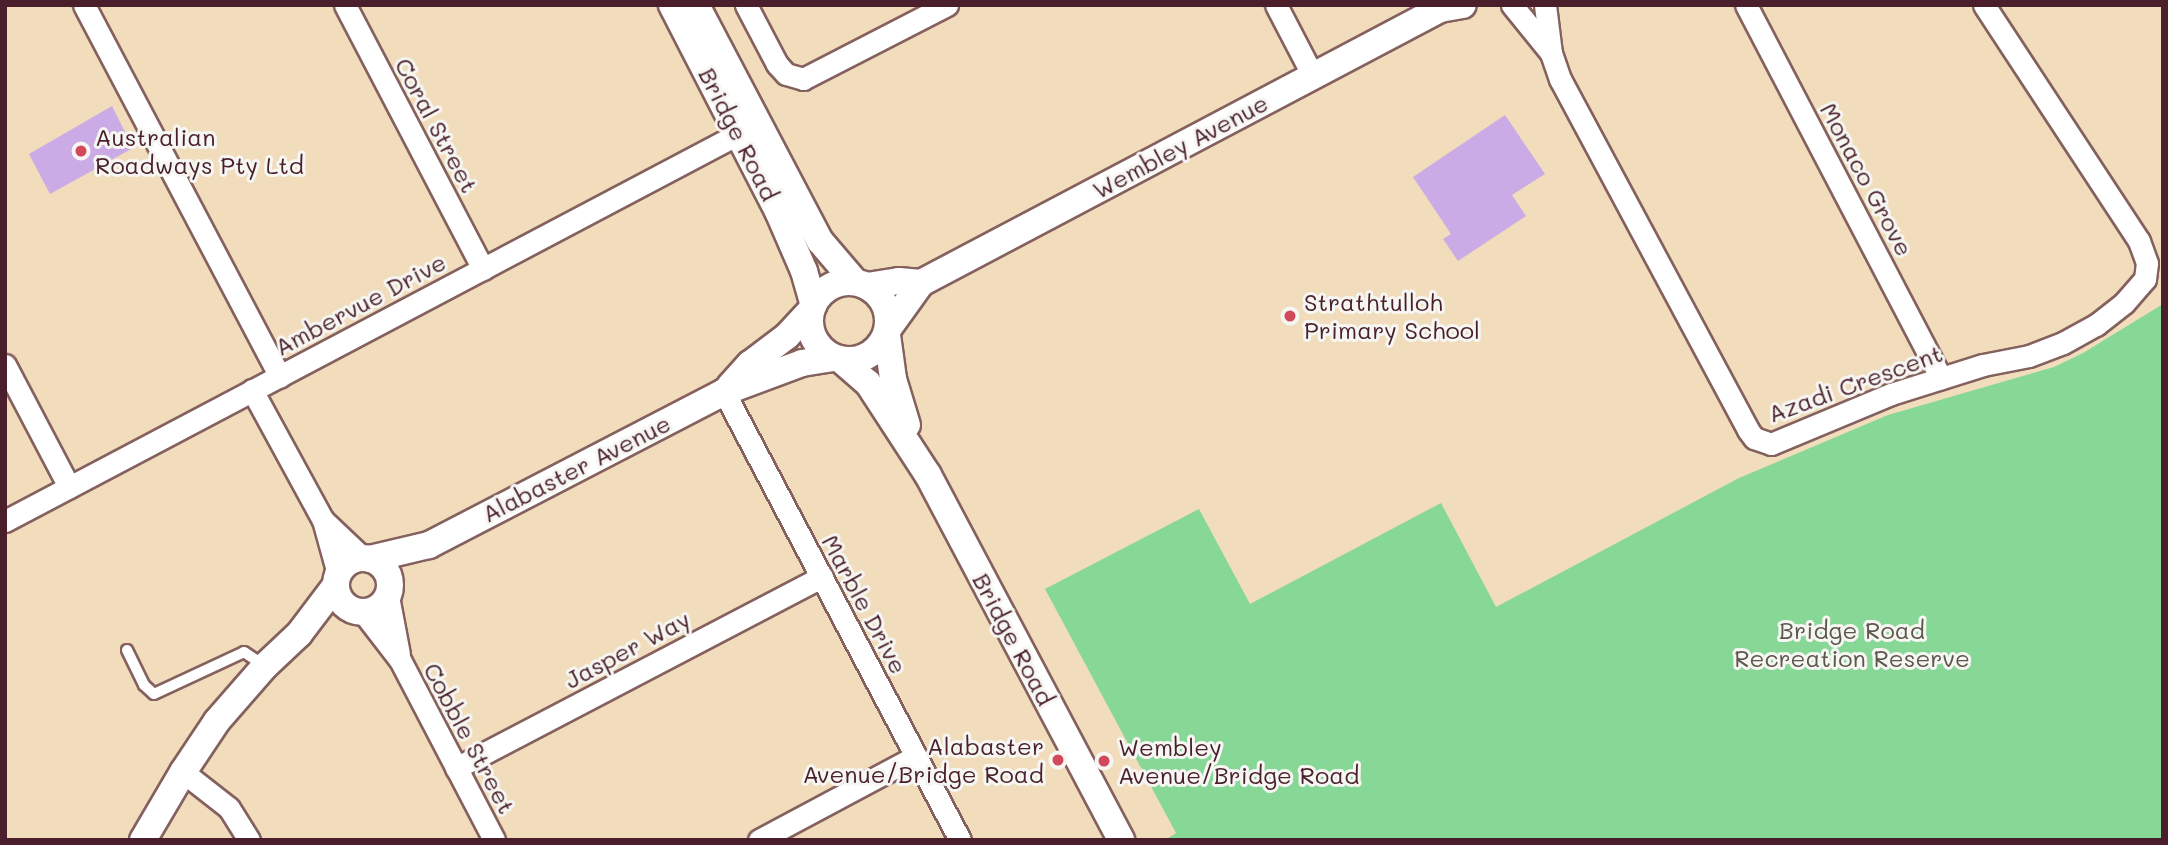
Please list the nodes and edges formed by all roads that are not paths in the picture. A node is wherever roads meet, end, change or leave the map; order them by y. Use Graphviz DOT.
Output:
graph roads {
  1 [pos="84,5"];
  2 [pos="345,5"];
  3 [pos="671,5"];
  4 [pos="695,5"];
  5 [pos="746,5"];
  6 [pos="947,5"];
  7 [pos="1276,5"];
  8 [pos="1512,5"];
  9 [pos="1545,5"];
  10 [pos="1746,5"];
  11 [pos="1984,5"];
  12 [pos="1449,7"];
  13 [pos="1551,53"];
  14 [pos="1313,76"];
  15 [pos="740,133"];
  16 [pos="483,269"];
  17 [pos="921,283"];
  18 [pos="861,284"];
  19 [pos="813,307"];
  20 [pos="888,332"];
  21 [pos="837,358"];
  22 [pos="5,365"];
  23 [pos="280,376"];
  24 [pos="1941,377"];
  25 [pos="252,390"];
  26 [pos="724,392"];
  27 [pos="928,475"];
  28 [pos="69,487"];
  29 [pos="323,520"];
  30 [pos="5,521"];
  31 [pos="429,545"];
  32 [pos="366,558"];
  33 [pos="822,577"];
  34 [pos="337,579"];
  35 [pos="388,592"];
  36 [pos="358,611"];
  37 [pos="299,634"];
  38 [pos="127,650"];
  39 [pos="400,660"];
  40 [pos="265,666"];
  41 [pos="916,756"];
  42 [pos="456,768"];
  43 [pos="183,772"];
  44 [pos="143,840"];
  45 [pos="250,840"];
  46 [pos="494,840"];
  47 [pos="759,840"];
  48 [pos="960,840"];
  49 [pos="1121,840"];
  1 -- 23 [label="street"];
  2 -- 16 [label="street, Coral Street"];
  3 -- 15 [label="street, Bridge Road"];
  4 -- 18 [label="street, Bridge Road"];
  5 -- 6 [label="street"];
  7 -- 14 [label="street"];
  8 -- 13 [label="street, Azadi Crescent"];
  9 -- 13 [label="street, Azadi Crescent"];
  10 -- 24 [label="street, Monaco Grove"];
  11 -- 24 [label="street, Azadi Crescent"];
  12 -- 14 [label="street, Wembley Avenue"];
  13 -- 24 [label="street, Azadi Crescent"];
  14 -- 17 [label="street, Wembley Avenue"];
  15 -- 16 [label="street, Ambervue Drive"];
  15 -- 19 [label="street, Bridge Road"];
  16 -- 23 [label="street, Ambervue Drive"];
  17 -- 18 [label="street, Wembley Avenue"];
  17 -- 20 [label="street, Wembley Avenue"];
  18 -- 19 [label="street"];
  18 -- 20 [label="street"];
  19 -- 21 [label="street"];
  19 -- 26 [label="street, Alabaster Avenue"];
  20 -- 21 [label="street"];
  20 -- 27 [label="street, Bridge Road"];
  21 -- 26 [label="street, Alabaster Avenue"];
  21 -- 27 [label="street, Bridge Road"];
  22 -- 28 [label="street"];
  23 -- 25 [label="street, Ambervue Drive"];
  25 -- 28 [label="street, Ambervue Drive"];
  25 -- 29 [label="street"];
  26 -- 31 [label="street, Alabaster Avenue"];
  26 -- 33 [label="street, Marble Drive"];
  27 -- 49 [label="street, Bridge Road"];
  28 -- 30 [label="street, Ambervue Drive"];
  29 -- 32 [label="street"];
  29 -- 34 [label="street"];
  31 -- 32 [label="street, Alabaster Avenue"];
  31 -- 35 [label="street, Alabaster Avenue"];
  32 -- 34 [label="street"];
  32 -- 35 [label="street"];
  33 -- 41 [label="street, Marble Drive"];
  33 -- 42 [label="street, Jasper Way"];
  34 -- 36 [label="street"];
  34 -- 37 [label="street"];
  35 -- 36 [label="street"];
  35 -- 39 [label="street, Cobble Street"];
  36 -- 37 [label="street"];
  36 -- 39 [label="street, Cobble Street"];
  37 -- 40 [label="street"];
  38 -- 40 [label="lane"];
  39 -- 42 [label="street, Cobble Street"];
  40 -- 43 [label="street"];
  41 -- 47 [label="street"];
  41 -- 48 [label="street, Marble Drive"];
  42 -- 46 [label="street, Cobble Street"];
  43 -- 44 [label="street"];
  43 -- 45 [label="street"];
}
